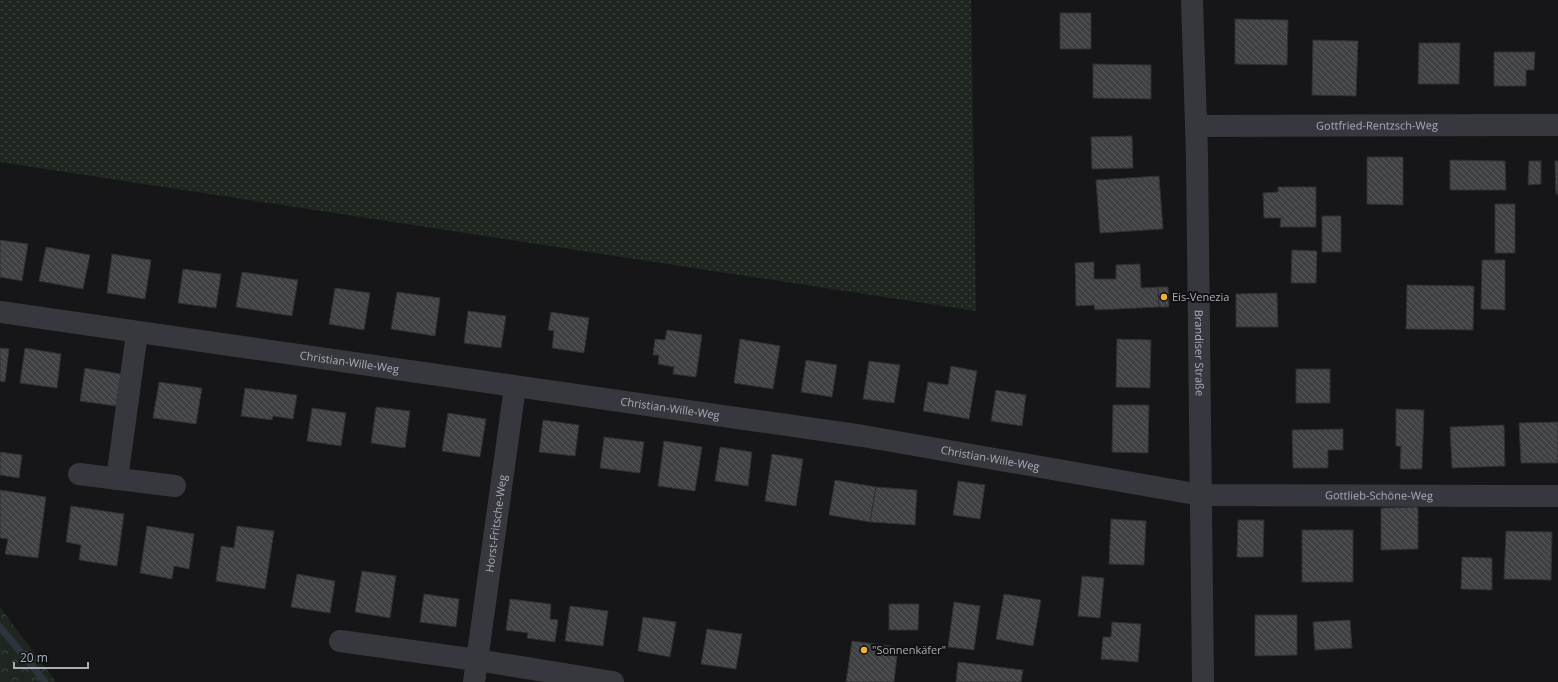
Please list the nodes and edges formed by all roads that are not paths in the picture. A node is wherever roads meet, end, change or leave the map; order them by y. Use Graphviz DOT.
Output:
graph roads {
  1 [pos="1192,0"];
  2 [pos="1196,126"];
  3 [pos="1558,126"];
  4 [pos="0,312"];
  5 [pos="137,333"];
  6 [pos="515,387"];
  7 [pos="79,474"];
  8 [pos="117,479"];
  9 [pos="175,486"];
  10 [pos="1201,495"];
  11 [pos="1558,496"];
  12 [pos="340,641"];
  13 [pos="477,660"];
  14 [pos="474,682"];
  15 [pos="613,682"];
  16 [pos="1203,682"];
  1 -- 2 [label="street, Brandiser Straße"];
  2 -- 3 [label="street, Gottfried-Rentzsch-Weg"];
  2 -- 10 [label="street, Brandiser Straße"];
  4 -- 5 [label="street, Christian-Wille-Weg"];
  5 -- 6 [label="street, Christian-Wille-Weg"];
  5 -- 8 [label="street"];
  6 -- 10 [label="street, Christian-Wille-Weg"];
  6 -- 13 [label="street, Horst-Fritsche-Weg"];
  7 -- 8 [label="street"];
  8 -- 9 [label="street"];
  10 -- 11 [label="street, Gottlieb-Schöne-Weg"];
  10 -- 16 [label="street, Brandiser Straße"];
  12 -- 13 [label="street"];
  13 -- 14 [label="street, Horst-Fritsche-Weg"];
  13 -- 15 [label="street"];
}
